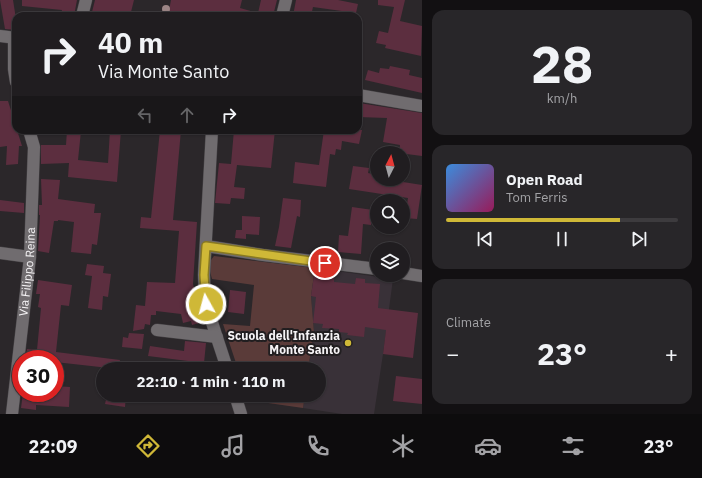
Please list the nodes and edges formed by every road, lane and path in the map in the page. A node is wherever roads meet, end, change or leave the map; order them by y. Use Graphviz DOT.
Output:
graph roads {
  1 [pos="86,0"];
  2 [pos="286,0"];
  3 [pos="83,12"];
  4 [pos="283,12"];
  5 [pos="0,36"];
  6 [pos="12,38"];
  7 [pos="362,96"];
  8 [pos="422,106"];
  9 [pos="30,134"];
  10 [pos="212,134"];
  11 [pos="206,246"];
  12 [pos="0,253"];
  13 [pos="30,257"];
  14 [pos="370,269"];
  15 [pos="410,274"];
  16 [pos="422,276"];
  17 [pos="157,330"];
  18 [pos="217,337"];
  19 [pos="225,362"];
  20 [pos="237,402"];
  21 [pos="12,414"];
  22 [pos="241,414"];
  1 -- 3 [label="street"];
  2 -- 4 [label="street"];
  5 -- 6 [label="street"];
  7 -- 8 [label="street"];
  9 -- 13 [label="street, Via Filippo Reina"];
  10 -- 11 [label="street"];
  11 -- 14 [label="street"];
  11 -- 18 [label="street"];
  12 -- 13 [label="street"];
  13 -- 21 [label="street, Via Filippo Reina"];
  15 -- 16 [label="street"];
  17 -- 18 [label="street"];
  18 -- 19 [label="street"];
  20 -- 22 [label="street"];
}
